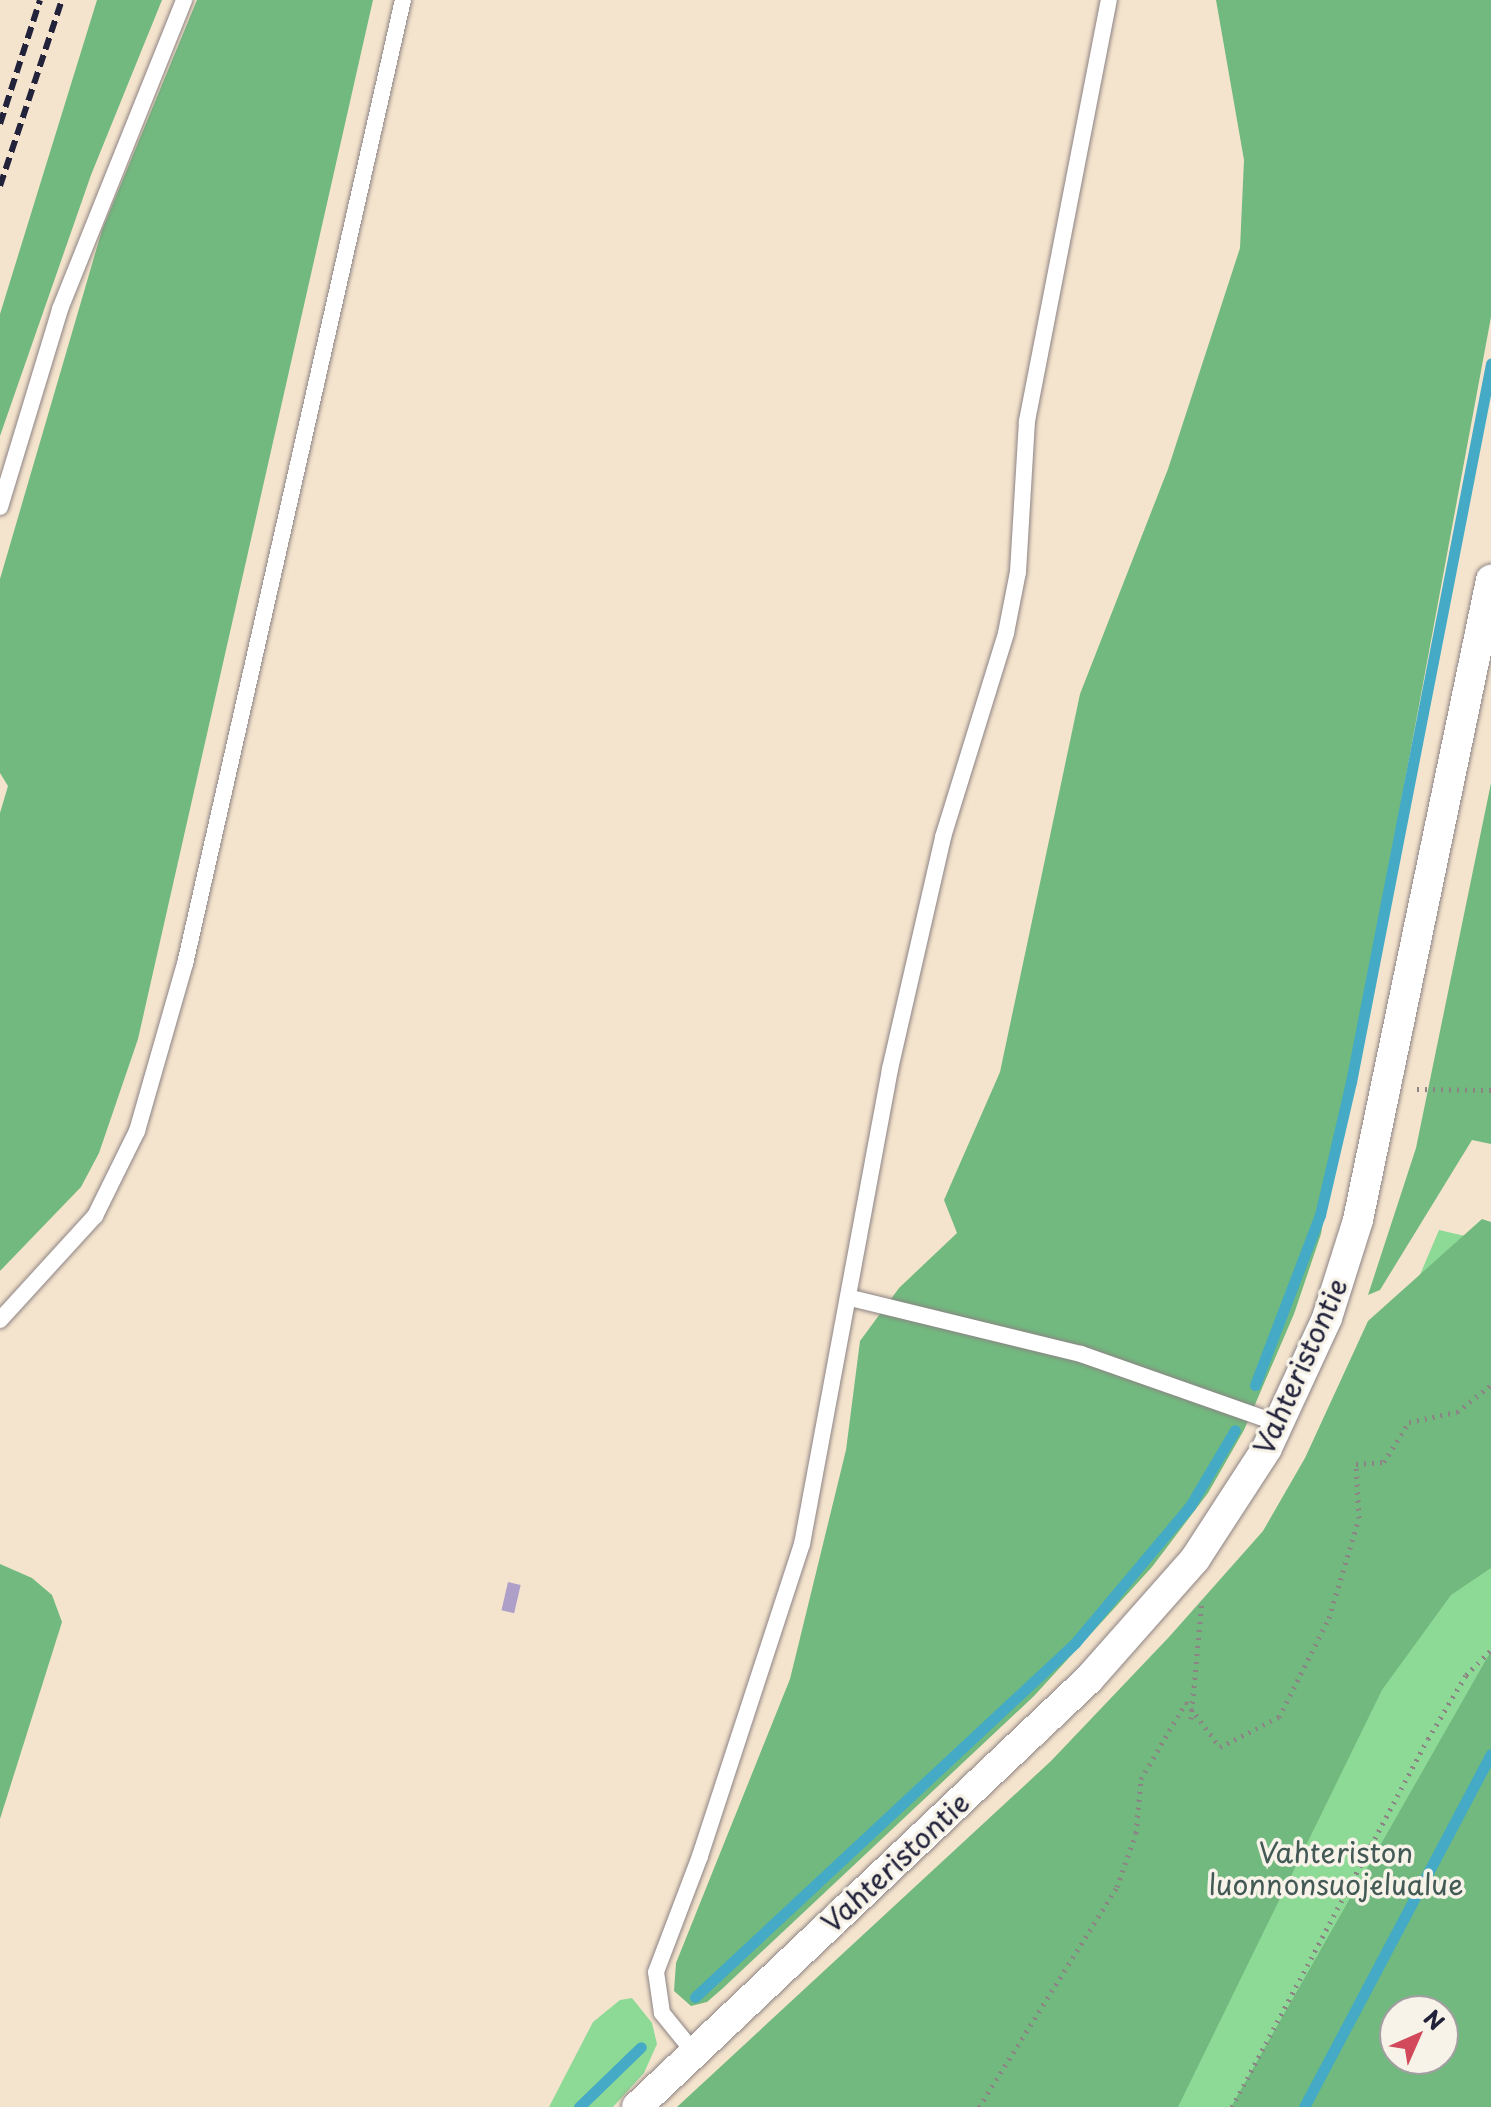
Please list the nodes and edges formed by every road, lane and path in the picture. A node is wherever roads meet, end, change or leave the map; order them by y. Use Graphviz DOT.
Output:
graph roads {
  1 [pos="184,0"];
  2 [pos="403,0"];
  3 [pos="1109,0"];
  4 [pos="0,507"];
  5 [pos="1491,580"];
  6 [pos="1388,1090"];
  7 [pos="1491,1090"];
  8 [pos="851,1298"];
  9 [pos="0,1320"];
  10 [pos="1491,1385"];
  11 [pos="1280,1424"];
  12 [pos="1207,1540"];
  13 [pos="1491,1650"];
  14 [pos="1192,1709"];
  15 [pos="1191,1719"];
  16 [pos="692,2050"];
  17 [pos="637,2107"];
  18 [pos="979,2107"];
  19 [pos="1232,2107"];
  1 -- 4 [label="lane"];
  2 -- 9 [label="lane"];
  3 -- 8 [label="lane"];
  5 -- 6 [label="street, Vahteristontie"];
  6 -- 7 [label="path"];
  6 -- 11 [label="street, Vahteristontie"];
  8 -- 11 [label="lane"];
  8 -- 16 [label="lane"];
  10 -- 14 [label="path"];
  11 -- 12 [label="street, Vahteristontie"];
  12 -- 14 [label="path"];
  12 -- 16 [label="street, Vahteristontie"];
  13 -- 19 [label="path"];
  14 -- 15 [label="path"];
  14 -- 18 [label="path"];
  16 -- 17 [label="street, Vahteristontie"];
}
